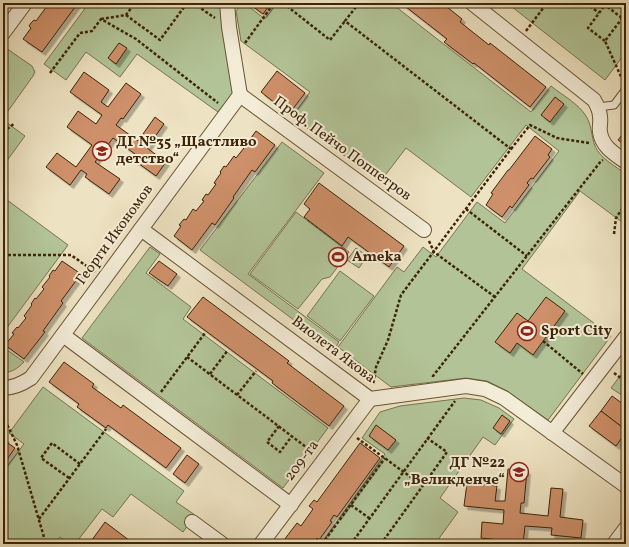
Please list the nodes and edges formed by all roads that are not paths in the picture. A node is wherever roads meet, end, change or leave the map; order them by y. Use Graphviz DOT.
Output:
graph roads {
  1 [pos="25,3"];
  2 [pos="227,3"];
  3 [pos="472,3"];
  4 [pos="3,33"];
  5 [pos="624,86"];
  6 [pos="240,95"];
  7 [pos="598,107"];
  8 [pos="626,162"];
  9 [pos="141,229"];
  10 [pos="424,230"];
  11 [pos="63,335"];
  12 [pos="626,337"];
  13 [pos="3,388"];
  14 [pos="370,399"];
  15 [pos="552,433"];
  16 [pos="626,486"];
  17 [pos="291,505"];
  18 [pos="192,522"];
  19 [pos="626,528"];
  20 [pos="222,544"];
  21 [pos="261,544"];
  22 [pos="614,544"];
  1 -- 4 [label="street"];
  2 -- 6 [label="street"];
  3 -- 7 [label="street"];
  5 -- 7 [label="lane"];
  6 -- 9 [label="street, Георги Икономов"];
  6 -- 10 [label="street, Проф. Пейчо Поппетров"];
  7 -- 8 [label="street"];
  9 -- 11 [label="street, Георги Икономов"];
  9 -- 14 [label="street, Виолета Якова"];
  11 -- 13 [label="street, Георги Икономов"];
  11 -- 17 [label="street"];
  12 -- 15 [label="street"];
  14 -- 15 [label="street, Виолета Якова"];
  14 -- 17 [label="street, 209-та"];
  15 -- 16 [label="street, Виолета Якова"];
  17 -- 21 [label="street, 209-та"];
  18 -- 20 [label="street"];
  19 -- 22 [label="street"];
}
